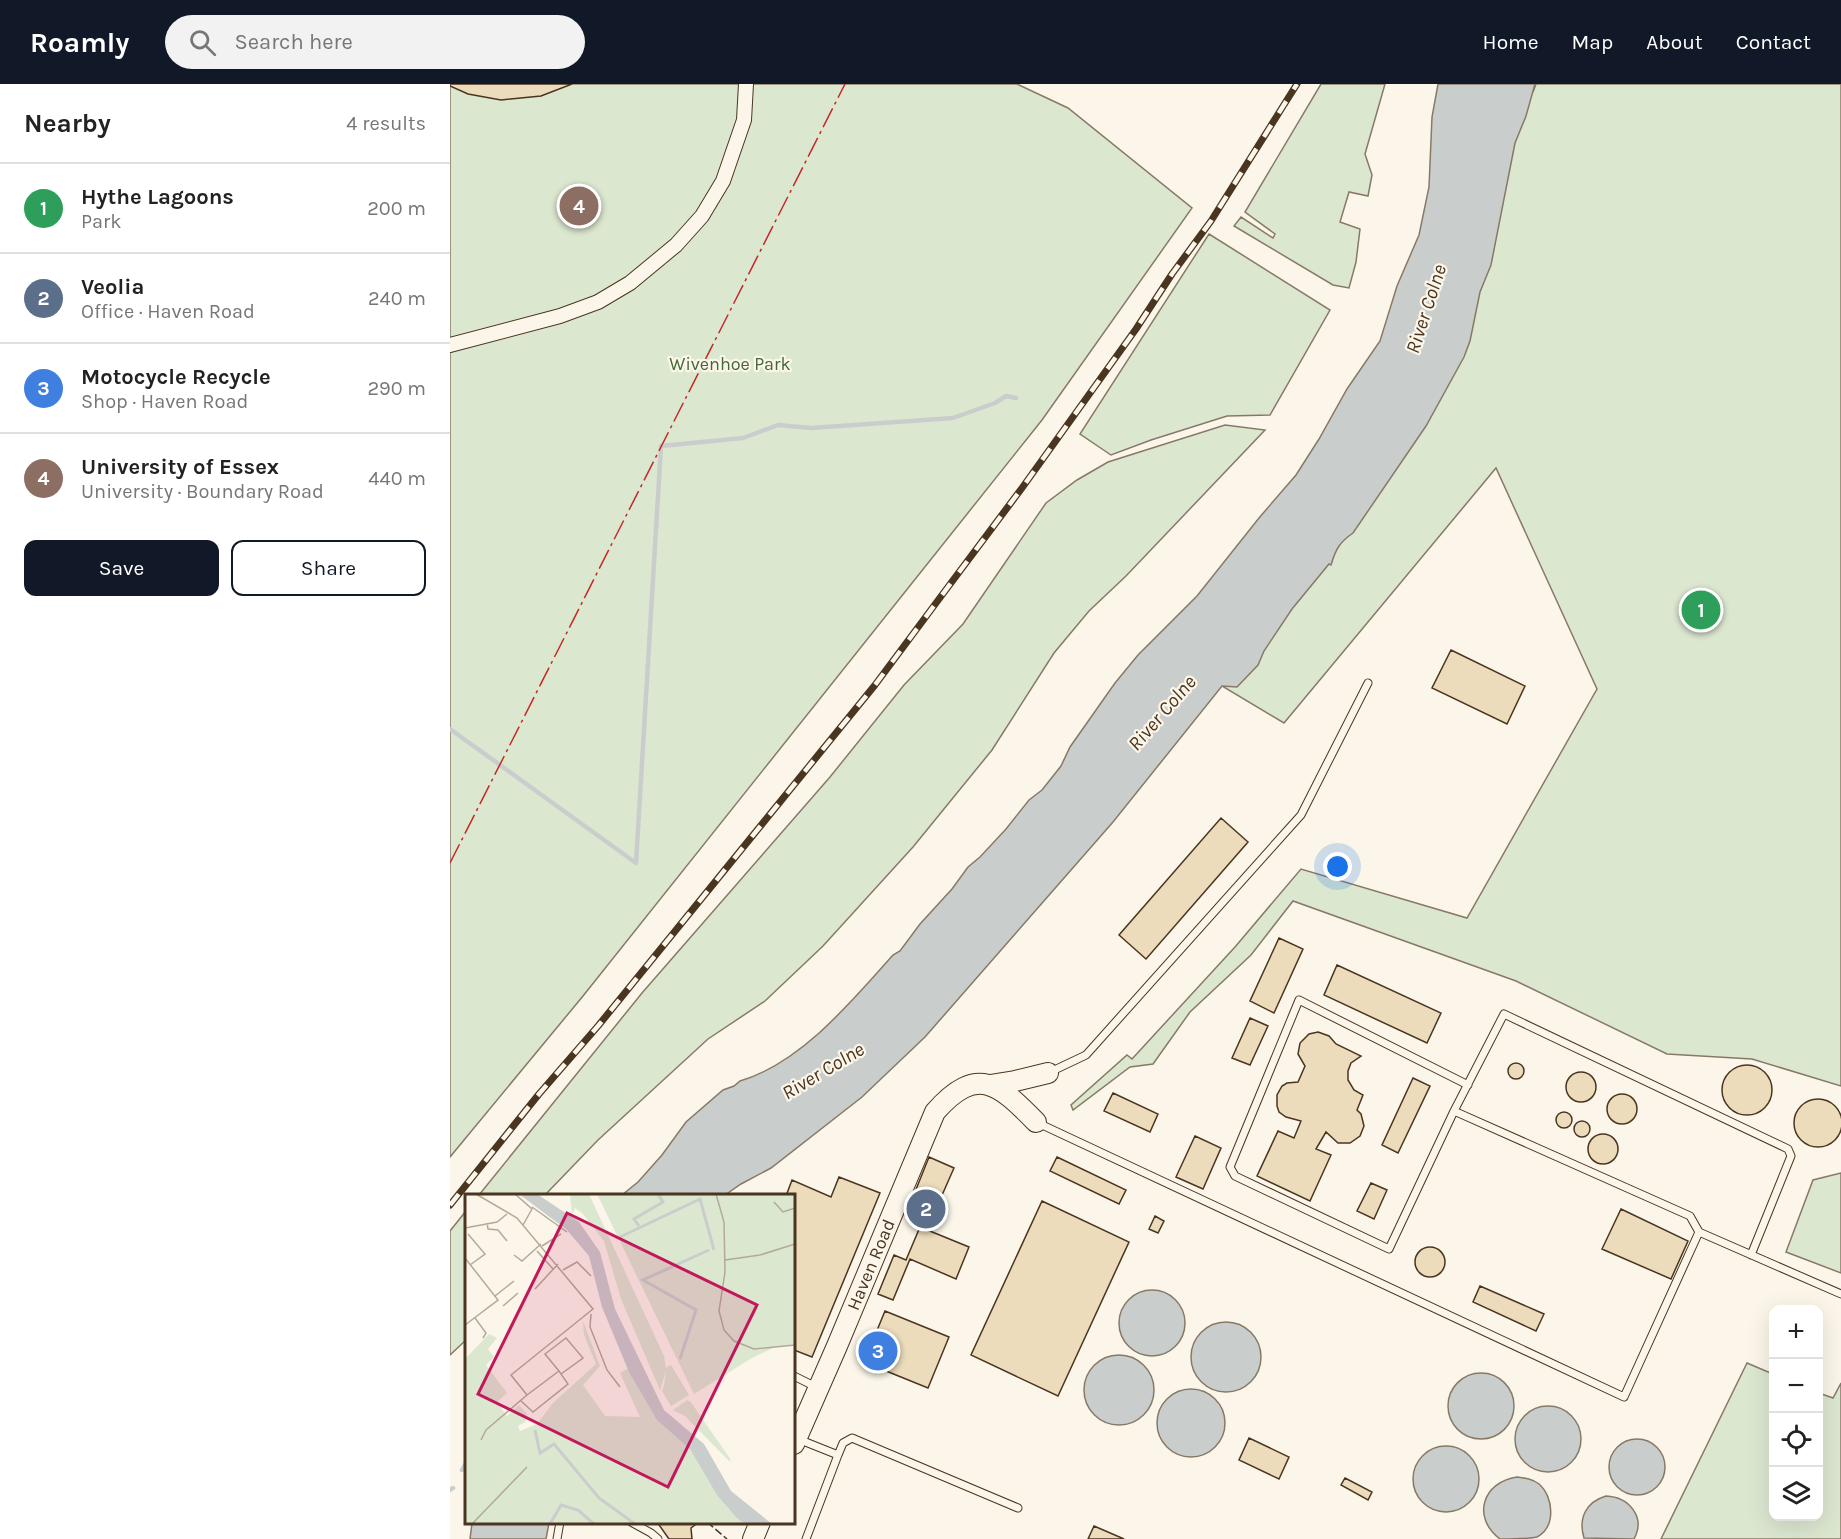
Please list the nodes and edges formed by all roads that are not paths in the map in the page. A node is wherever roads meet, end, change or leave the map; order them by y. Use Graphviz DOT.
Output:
graph roads {
  1 [pos="746,84"];
  2 [pos="450,345"];
  3 [pos="1368,682"];
  4 [pos="1048,1072"];
  5 [pos="990,1084"];
  6 [pos="1468,1085"];
  7 [pos="1454,1111"];
  8 [pos="1036,1122"];
  9 [pos="1700,1232"];
  10 [pos="1751,1255"];
  11 [pos="1841,1294"];
  12 [pos="795,1376"];
  13 [pos="818,1388"];
  14 [pos="795,1441"];
  15 [pos="838,1455"];
  16 [pos="1018,1508"];
  17 [pos="560,1524"];
  18 [pos="635,1524"];
  19 [pos="759,1524"];
  20 [pos="557,1539"];
  21 [pos="658,1539"];
  22 [pos="753,1539"];
  23 [pos="806,1539"];
  1 -- 2 [label="street"];
  3 -- 4 [label="lane"];
  4 -- 5 [label="street, Haven Road"];
  5 -- 8 [label="street"];
  5 -- 13 [label="street, Haven Road"];
  6 -- 7 [label="lane"];
  6 -- 7 [label="lane"];
  6 -- 10 [label="lane"];
  7 -- 9 [label="lane"];
  8 -- 9 [label="lane"];
  9 -- 10 [label="lane"];
  10 -- 11 [label="lane"];
  12 -- 13 [label="lane"];
  13 -- 14 [label="street, Haven Road"];
  14 -- 15 [label="lane"];
  15 -- 16 [label="lane"];
  15 -- 23 [label="lane"];
  17 -- 20 [label="lane"];
  18 -- 21 [label="lane"];
  19 -- 22 [label="street"];
}
